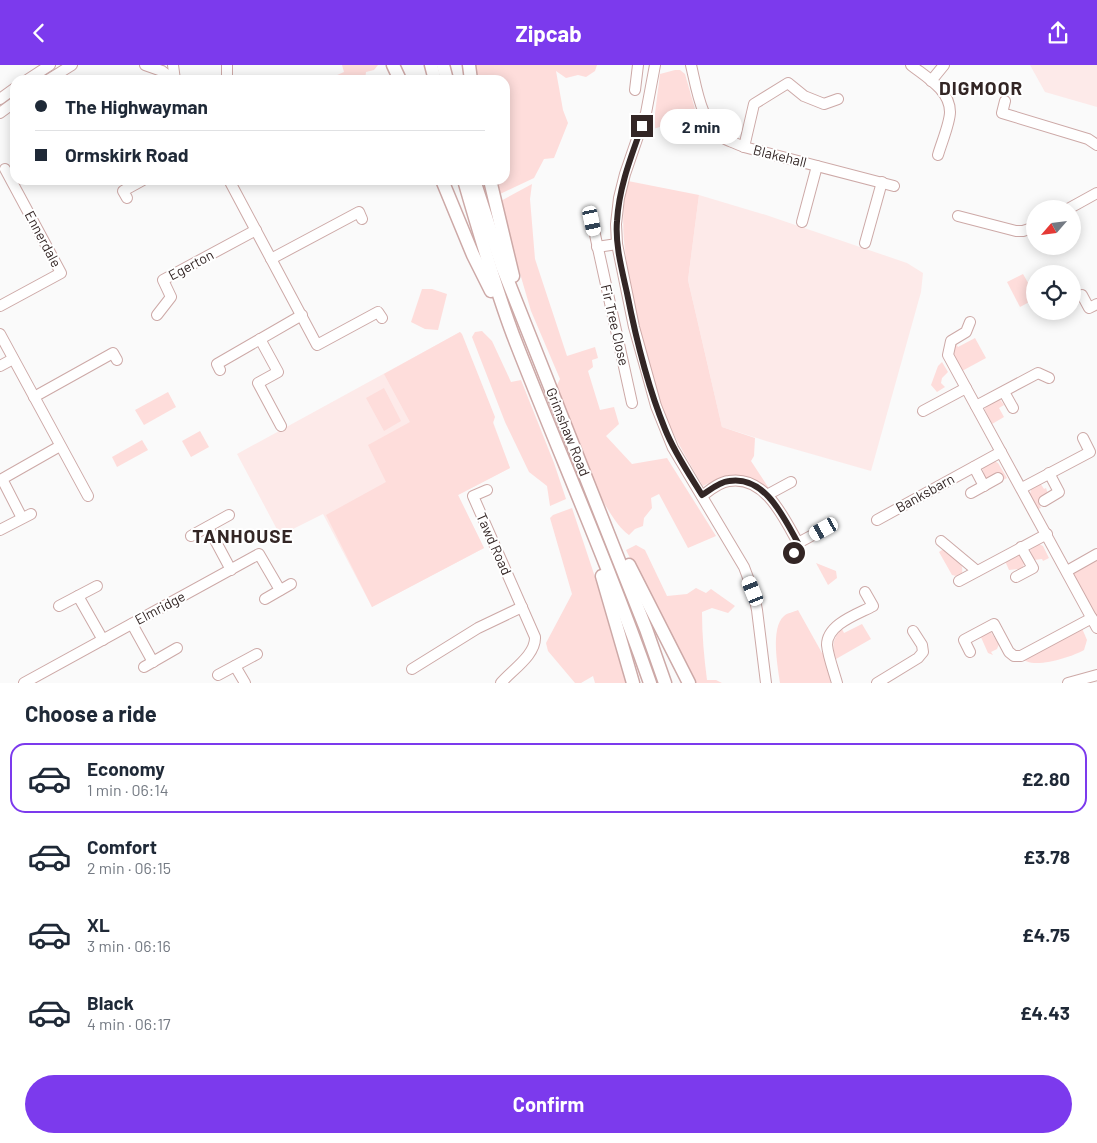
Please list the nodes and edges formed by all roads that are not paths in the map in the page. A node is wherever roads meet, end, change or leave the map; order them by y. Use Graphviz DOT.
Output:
graph roads {
  1 [pos="50,65"];
  2 [pos="72,65"];
  3 [pos="145,65"];
  4 [pos="638,65"];
  5 [pos="655,65"];
  6 [pos="692,65"];
  7 [pos="911,65"];
  8 [pos="944,65"];
  9 [pos="35,75"];
  10 [pos="56,75"];
  11 [pos="168,75"];
  12 [pos="931,81"];
  13 [pos="635,90"];
  14 [pos="838,99"];
  15 [pos="1005,101"];
  16 [pos="1097,145"];
  17 [pos="744,147"];
  18 [pos="938,155"];
  19 [pos="817,166"];
  20 [pos="5,169"];
  21 [pos="10,178"];
  22 [pos="882,183"];
  23 [pos="14,185"];
  24 [pos="134,185"];
  25 [pos="232,185"];
  26 [pos="444,185"];
  27 [pos="465,185"];
  28 [pos="476,185"];
  29 [pos="491,185"];
  30 [pos="894,186"];
  31 [pos="1097,193"];
  32 [pos="127,198"];
  33 [pos="1081,202"];
  34 [pos="958,216"];
  35 [pos="362,219"];
  36 [pos="592,221"];
  37 [pos="802,222"];
  38 [pos="256,230"];
  39 [pos="1026,230"];
  40 [pos="617,243"];
  41 [pos="865,243"];
  42 [pos="597,247"];
  43 [pos="271,259"];
  44 [pos="1082,295"];
  45 [pos="1097,304"];
  46 [pos="0,306"];
  47 [pos="156,315"];
  48 [pos="302,315"];
  49 [pos="382,318"];
  50 [pos="970,322"];
  51 [pos="527,329"];
  52 [pos="513,333"];
  53 [pos="0,334"];
  54 [pos="260,339"];
  55 [pos="13,359"];
  56 [pos="117,361"];
  57 [pos="0,365"];
  58 [pos="220,371"];
  59 [pos="1049,377"];
  60 [pos="966,388"];
  61 [pos="1004,392"];
  62 [pos="926,396"];
  63 [pos="34,397"];
  64 [pos="632,403"];
  65 [pos="976,406"];
  66 [pos="1013,408"];
  67 [pos="281,426"];
  68 [pos="1082,438"];
  69 [pos="60,446"];
  70 [pos="1001,452"];
  71 [pos="974,467"];
  72 [pos="1049,473"];
  73 [pos="998,478"];
  74 [pos="791,482"];
  75 [pos="984,485"];
  76 [pos="1022,488"];
  77 [pos="487,489"];
  78 [pos="970,493"];
  79 [pos="702,495"];
  80 [pos="768,495"];
  81 [pos="88,496"];
  82 [pos="595,498"];
  83 [pos="1044,501"];
  84 [pos="581,504"];
  85 [pos="229,515"];
  86 [pos="877,520"];
  87 [pos="208,527"];
  88 [pos="824,529"];
  89 [pos="0,530"];
  90 [pos="1046,534"];
  91 [pos="191,536"];
  92 [pos="942,541"];
  93 [pos="1021,547"];
  94 [pos="1097,555"];
  95 [pos="230,570"];
  96 [pos="976,571"];
  97 [pos="1067,571"];
  98 [pos="1016,577"];
  99 [pos="959,581"];
  100 [pos="291,584"];
  101 [pos="97,586"];
  102 [pos="280,590"];
  103 [pos="865,592"];
  104 [pos="78,596"];
  105 [pos="265,599"];
  106 [pos="60,606"];
  107 [pos="522,607"];
  108 [pos="1092,618"];
  109 [pos="132,624"];
  110 [pos="1097,627"];
  111 [pos="913,631"];
  112 [pos="102,640"];
  113 [pos="177,648"];
  114 [pos="970,652"];
  115 [pos="257,654"];
  116 [pos="235,666"];
  117 [pos="412,669"];
  118 [pos="1097,671"];
  119 [pos="218,675"];
  120 [pos="1097,675"];
  121 [pos="1082,679"];
  122 [pos="24,683"];
  123 [pos="245,683"];
  124 [pos="501,683"];
  125 [pos="633,683"];
  126 [pos="650,683"];
  127 [pos="665,683"];
  128 [pos="689,683"];
  129 [pos="766,683"];
  130 [pos="837,683"];
  131 [pos="877,683"];
  132 [pos="1068,683"];
  1 -- 9 [label="street"];
  2 -- 10 [label="street"];
  3 -- 11 [label="street"];
  4 -- 13 [label="street"];
  5 -- 40 [label="street"];
  6 -- 17 [label="street, Blakehall"];
  7 -- 12 [label="street"];
  8 -- 12 [label="street"];
  12 -- 18 [label="street"];
  14 -- 17 [label="street, Blakehall"];
  15 -- 16 [label="street"];
  17 -- 19 [label="street, Blakehall"];
  19 -- 22 [label="street, Blakehall"];
  19 -- 37 [label="street, Blakehall"];
  20 -- 21 [label="street, Ennerdale"];
  22 -- 30 [label="street, Blakehall"];
  22 -- 41 [label="street"];
  23 -- 46 [label="street, Ennerdale"];
  24 -- 32 [label="street"];
  25 -- 38 [label="street"];
  26 -- 52 [label="main road"];
  27 -- 52 [label="main road, Grimshaw Road"];
  28 -- 51 [label="main road, Grimshaw Road"];
  29 -- 51 [label="main road"];
  31 -- 33 [label="street"];
  34 -- 39 [label="street"];
  35 -- 43 [label="street"];
  36 -- 42 [label="street, Fir Tree Close"];
  38 -- 43 [label="street"];
  38 -- 47 [label="street, Egerton"];
  40 -- 42 [label="street"];
  40 -- 79 [label="street"];
  42 -- 64 [label="street, Fir Tree Close"];
  43 -- 48 [label="street"];
  44 -- 45 [label="street"];
  48 -- 49 [label="street"];
  48 -- 54 [label="street"];
  50 -- 60 [label="street"];
  51 -- 82 [label="main road, Grimshaw Road"];
  52 -- 84 [label="main road, Grimshaw Road"];
  53 -- 55 [label="street"];
  54 -- 58 [label="street"];
  54 -- 67 [label="street"];
  55 -- 57 [label="street"];
  55 -- 63 [label="street"];
  56 -- 63 [label="street"];
  59 -- 61 [label="street"];
  60 -- 62 [label="street"];
  60 -- 65 [label="street"];
  61 -- 65 [label="street"];
  61 -- 66 [label="street"];
  63 -- 69 [label="street"];
  65 -- 70 [label="street"];
  68 -- 72 [label="street"];
  69 -- 81 [label="street"];
  69 -- 89 [label="street"];
  70 -- 71 [label="street, Banksbarn"];
  70 -- 76 [label="street"];
  71 -- 75 [label="street"];
  71 -- 86 [label="street, Banksbarn"];
  72 -- 76 [label="street"];
  72 -- 83 [label="street"];
  73 -- 75 [label="street, Banksbarn"];
  74 -- 80 [label="street"];
  75 -- 78 [label="street, Banksbarn"];
  76 -- 90 [label="street"];
  77 -- 107 [label="street, Tawd Road"];
  79 -- 80 [label="street"];
  79 -- 129 [label="street"];
  80 -- 88 [label="street"];
  82 -- 127 [label="main road, Grimshaw Road"];
  82 -- 128 [label="main road"];
  84 -- 125 [label="main road"];
  84 -- 126 [label="main road, Grimshaw Road"];
  85 -- 87 [label="street"];
  87 -- 91 [label="street"];
  87 -- 95 [label="street"];
  90 -- 93 [label="street"];
  90 -- 97 [label="street"];
  92 -- 96 [label="street"];
  93 -- 96 [label="street"];
  93 -- 98 [label="street"];
  94 -- 97 [label="street"];
  95 -- 102 [label="street, Elmridge"];
  95 -- 109 [label="street, Elmridge"];
  96 -- 99 [label="street"];
  97 -- 108 [label="street"];
  100 -- 102 [label="street"];
  101 -- 104 [label="street"];
  102 -- 105 [label="street"];
  103 -- 130 [label="street"];
  104 -- 106 [label="street"];
  104 -- 112 [label="street"];
  107 -- 117 [label="street"];
  107 -- 124 [label="street, Tawd Road"];
  108 -- 110 [label="street"];
  108 -- 114 [label="street"];
  109 -- 112 [label="street, Elmridge"];
  109 -- 113 [label="street"];
  111 -- 131 [label="street"];
  112 -- 122 [label="street, Elmridge"];
  115 -- 116 [label="street"];
  116 -- 119 [label="street"];
  116 -- 123 [label="street"];
  118 -- 121 [label="street"];
  120 -- 121 [label="street"];
  121 -- 132 [label="street"];
}
